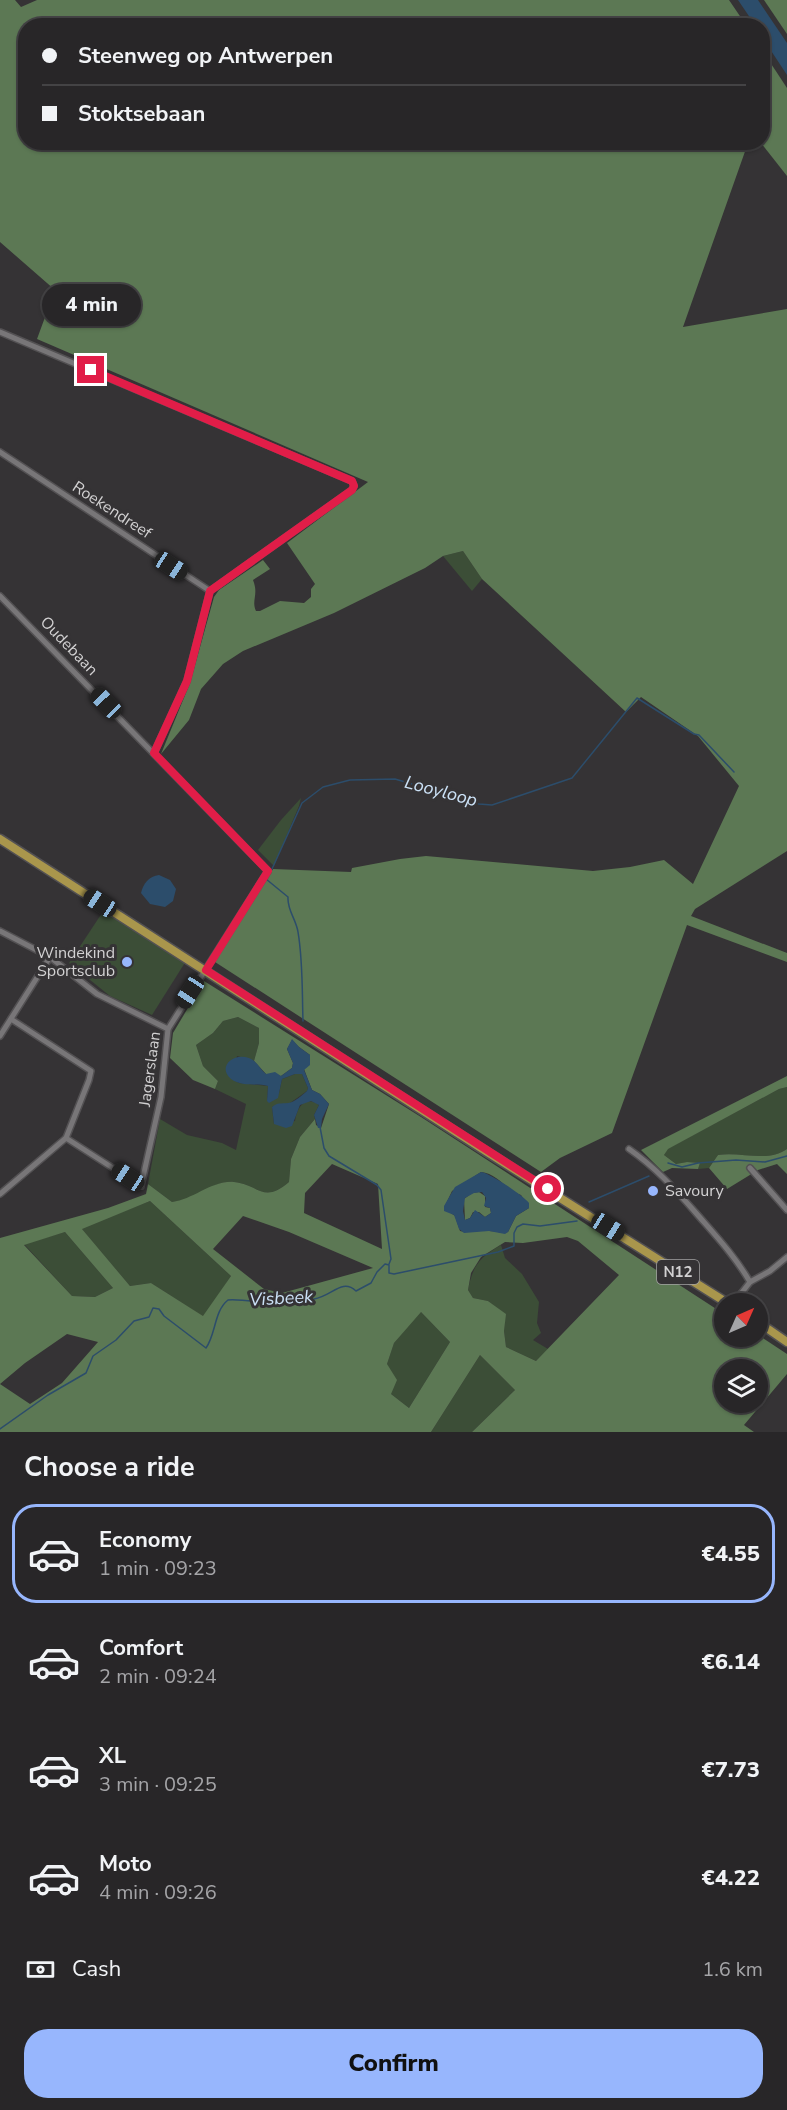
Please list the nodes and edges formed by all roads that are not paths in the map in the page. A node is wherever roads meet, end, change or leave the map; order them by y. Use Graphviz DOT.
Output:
graph roads {
  1 [pos="0,332"];
  2 [pos="0,452"];
  3 [pos="210,591"];
  4 [pos="0,596"];
  5 [pos="154,753"];
  6 [pos="0,839"];
  7 [pos="268,871"];
  8 [pos="0,932"];
  9 [pos="50,957"];
  10 [pos="206,970"];
  11 [pos="11,1019"];
  12 [pos="168,1029"];
  13 [pos="0,1036"];
  14 [pos="66,1138"];
  15 [pos="629,1149"];
  16 [pos="750,1168"];
  17 [pos="0,1194"];
  18 [pos="787,1210"];
  19 [pos="787,1257"];
  20 [pos="750,1282"];
  21 [pos="742,1293"];
  22 [pos="714,1295"];
  23 [pos="768,1329"];
  24 [pos="787,1342"];
  1 -- 3 [label="street"];
  2 -- 3 [label="street, Roekendreef"];
  3 -- 5 [label="street"];
  4 -- 5 [label="street, Oudebaan"];
  5 -- 7 [label="street, Oudebaan"];
  6 -- 10 [label="main road, N12"];
  7 -- 10 [label="street, Jagerslaan"];
  8 -- 9 [label="street"];
  9 -- 11 [label="street"];
  9 -- 12 [label="street"];
  10 -- 12 [label="street, Jagerslaan"];
  10 -- 22 [label="main road, N12"];
  11 -- 13 [label="street"];
  11 -- 14 [label="street"];
  12 -- 14 [label="street, Jagerslaan"];
  14 -- 17 [label="street"];
  15 -- 20 [label="street"];
  16 -- 18 [label="street"];
  19 -- 20 [label="street"];
  20 -- 21 [label="street"];
  23 -- 24 [label="main road"];
}
